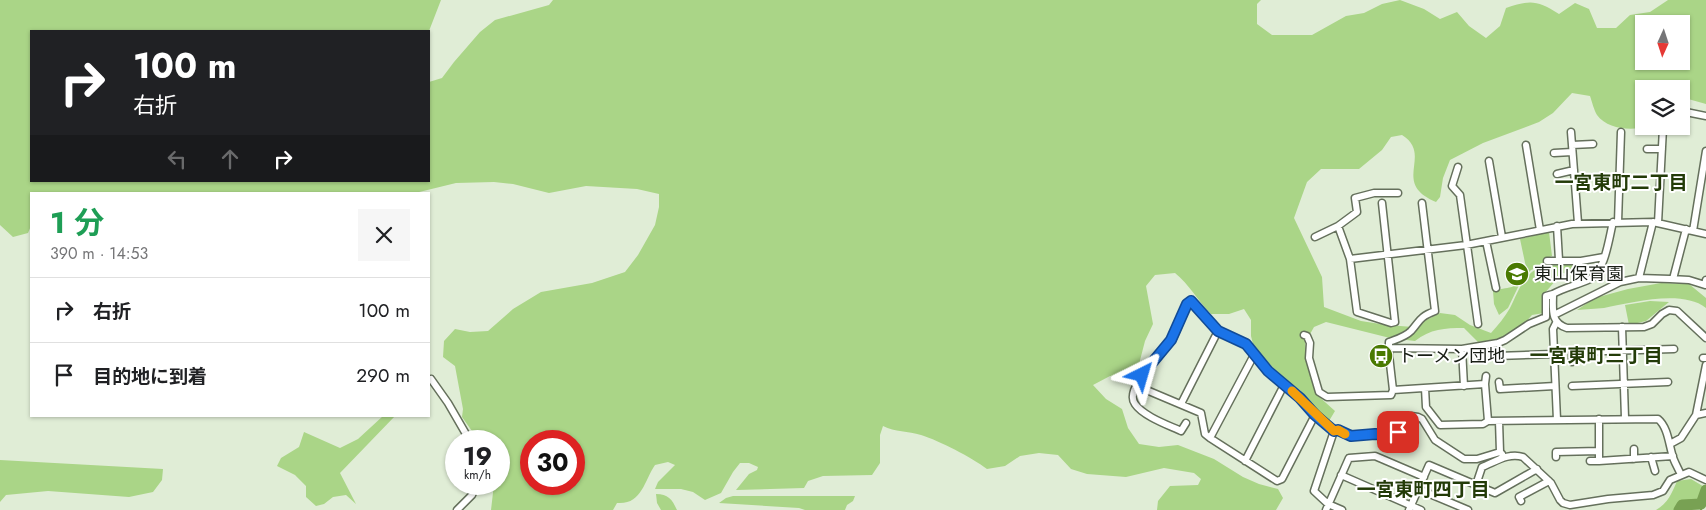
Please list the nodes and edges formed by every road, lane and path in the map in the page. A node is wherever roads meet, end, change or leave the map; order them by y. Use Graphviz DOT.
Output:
graph roads {
  1 [pos="1690,113"];
  2 [pos="1706,116"];
  3 [pos="1571,132"];
  4 [pos="1621,132"];
  5 [pos="1663,135"];
  6 [pos="1593,144"];
  7 [pos="1526,145"];
  8 [pos="1572,148"];
  9 [pos="1647,149"];
  10 [pos="1662,149"];
  11 [pos="1706,151"];
  12 [pos="1554,153"];
  13 [pos="1489,161"];
  14 [pos="1458,167"];
  15 [pos="1574,170"];
  16 [pos="1557,174"];
  17 [pos="1398,193"];
  18 [pos="1382,203"];
  19 [pos="1422,203"];
  20 [pos="1615,222"];
  21 [pos="1578,223"];
  22 [pos="1655,223"];
  23 [pos="1338,226"];
  24 [pos="1557,226"];
  25 [pos="1686,229"];
  26 [pos="1540,230"];
  27 [pos="1693,231"];
  28 [pos="1706,234"];
  29 [pos="1315,237"];
  30 [pos="1502,237"];
  31 [pos="1486,241"];
  32 [pos="1466,245"];
  33 [pos="1427,250"];
  34 [pos="1387,254"];
  35 [pos="1604,257"];
  36 [pos="1350,259"];
  37 [pos="1559,260"];
  38 [pos="1547,261"];
  39 [pos="1639,278"];
  40 [pos="1673,279"];
  41 [pos="1706,280"];
  42 [pos="1496,288"];
  43 [pos="1553,294"];
  44 [pos="1554,315"];
  45 [pos="1556,323"];
  46 [pos="1478,324"];
  47 [pos="1622,327"];
  48 [pos="1218,331"];
  49 [pos="1304,335"];
  50 [pos="1706,338"];
  51 [pos="1389,348"];
  52 [pos="1462,349"];
  53 [pos="1674,349"];
  54 [pos="1622,351"];
  55 [pos="1254,354"];
  56 [pos="1554,354"];
  57 [pos="1497,356"];
  58 [pos="1705,360"];
  59 [pos="1572,362"];
  60 [pos="1486,376"];
  61 [pos="431,379"];
  62 [pos="1500,382"];
  63 [pos="1668,382"];
  64 [pos="1485,384"];
  65 [pos="1624,384"];
  66 [pos="1284,385"];
  67 [pos="1136,386"];
  68 [pos="1464,386"];
  69 [pos="1555,386"];
  70 [pos="1572,386"];
  71 [pos="1425,388"];
  72 [pos="1394,390"];
  73 [pos="1181,404"];
  74 [pos="1706,413"];
  75 [pos="1315,415"];
  76 [pos="1696,415"];
  77 [pos="1625,418"];
  78 [pos="1599,419"];
  79 [pos="1557,420"];
  80 [pos="1488,421"];
  81 [pos="1499,421"];
  82 [pos="1186,423"];
  83 [pos="464,430"];
  84 [pos="1334,431"];
  85 [pos="1210,438"];
  86 [pos="1670,444"];
  87 [pos="1634,449"];
  88 [pos="1599,451"];
  89 [pos="1502,455"];
  90 [pos="1672,456"];
  91 [pos="1556,457"];
  92 [pos="1651,457"];
  93 [pos="1634,458"];
  94 [pos="1244,461"];
  95 [pos="1590,461"];
  96 [pos="1600,461"];
  97 [pos="1537,469"];
  98 [pos="1655,471"];
  99 [pos="1340,475"];
  100 [pos="1681,475"];
  101 [pos="1424,477"];
  102 [pos="1706,480"];
  103 [pos="1549,481"];
  104 [pos="1476,485"];
  105 [pos="1418,489"];
  106 [pos="472,495"];
  107 [pos="1521,501"];
  108 [pos="1327,507"];
  109 [pos="1410,508"];
  110 [pos="457,510"];
  111 [pos="1342,510"];
  112 [pos="1421,510"];
  113 [pos="1468,510"];
  1 -- 2 [label="street"];
  3 -- 8 [label="street"];
  4 -- 20 [label="street"];
  5 -- 10 [label="street"];
  6 -- 8 [label="street"];
  7 -- 26 [label="street"];
  8 -- 12 [label="street"];
  8 -- 15 [label="street"];
  9 -- 10 [label="street"];
  10 -- 22 [label="street"];
  11 -- 27 [label="street"];
  13 -- 30 [label="street"];
  14 -- 32 [label="street"];
  15 -- 16 [label="street"];
  15 -- 21 [label="street"];
  17 -- 23 [label="street"];
  18 -- 34 [label="street"];
  19 -- 33 [label="street"];
  20 -- 21 [label="street"];
  20 -- 22 [label="street"];
  20 -- 35 [label="street"];
  21 -- 24 [label="street"];
  22 -- 25 [label="street"];
  22 -- 39 [label="street"];
  23 -- 29 [label="street"];
  23 -- 36 [label="street"];
  24 -- 26 [label="street"];
  24 -- 37 [label="street"];
  25 -- 27 [label="street"];
  25 -- 40 [label="street"];
  26 -- 30 [label="street"];
  27 -- 28 [label="street"];
  30 -- 31 [label="street"];
  31 -- 32 [label="street"];
  31 -- 42 [label="street"];
  32 -- 33 [label="street"];
  32 -- 46 [label="street"];
  33 -- 34 [label="street"];
  33 -- 51 [label="street"];
  34 -- 36 [label="street"];
  34 -- 36 [label="street"];
  35 -- 37 [label="street"];
  35 -- 43 [label="street"];
  37 -- 38 [label="street"];
  39 -- 40 [label="street"];
  39 -- 44 [label="street"];
  40 -- 41 [label="street"];
  43 -- 44 [label="street"];
  43 -- 52 [label="street"];
  44 -- 45 [label="street"];
  45 -- 47 [label="street"];
  45 -- 56 [label="street"];
  47 -- 50 [label="street"];
  47 -- 54 [label="street"];
  48 -- 55 [label="street"];
  48 -- 67 [label="street"];
  48 -- 73 [label="street"];
  49 -- 72 [label="street"];
  51 -- 52 [label="street"];
  51 -- 72 [label="street"];
  52 -- 68 [label="street"];
  53 -- 54 [label="street"];
  54 -- 59 [label="street"];
  54 -- 65 [label="street"];
  55 -- 66 [label="street"];
  55 -- 85 [label="street"];
  56 -- 57 [label="street"];
  56 -- 69 [label="street"];
  58 -- 76 [label="street"];
  60 -- 64 [label="street"];
  61 -- 83 [label="street"];
  62 -- 69 [label="street"];
  63 -- 65 [label="street"];
  64 -- 68 [label="street"];
  64 -- 80 [label="street"];
  65 -- 70 [label="street"];
  65 -- 77 [label="street"];
  66 -- 75 [label="street"];
  66 -- 94 [label="street"];
  67 -- 73 [label="street"];
  67 -- 82 [label="street"];
  68 -- 71 [label="street"];
  69 -- 79 [label="street"];
  71 -- 72 [label="street"];
  71 -- 80 [label="street"];
  73 -- 85 [label="street"];
  74 -- 76 [label="street"];
  75 -- 84 [label="street"];
  75 -- 94 [label="street"];
  76 -- 86 [label="street"];
  77 -- 78 [label="street"];
  77 -- 86 [label="street"];
  78 -- 79 [label="street"];
  78 -- 88 [label="street"];
  79 -- 81 [label="street"];
  80 -- 81 [label="street"];
  81 -- 89 [label="street"];
  84 -- 89 [label="street"];
  84 -- 108 [label="street"];
  85 -- 94 [label="street"];
  86 -- 90 [label="street"];
  87 -- 93 [label="street"];
  88 -- 91 [label="street"];
  88 -- 96 [label="street"];
  89 -- 97 [label="street"];
  89 -- 104 [label="street"];
  90 -- 92 [label="street"];
  90 -- 100 [label="street"];
  92 -- 93 [label="street"];
  92 -- 98 [label="street"];
  93 -- 96 [label="street"];
  95 -- 96 [label="street"];
  97 -- 103 [label="street"];
  97 -- 104 [label="street"];
  99 -- 101 [label="street"];
  99 -- 108 [label="street"];
  99 -- 109 [label="street"];
  100 -- 102 [label="street"];
  100 -- 103 [label="street"];
  101 -- 104 [label="street"];
  101 -- 105 [label="street"];
  103 -- 107 [label="street"];
  105 -- 109 [label="street"];
  105 -- 113 [label="street"];
  106 -- 110 [label="street"];
  108 -- 111 [label="street"];
  109 -- 112 [label="street"];
}
